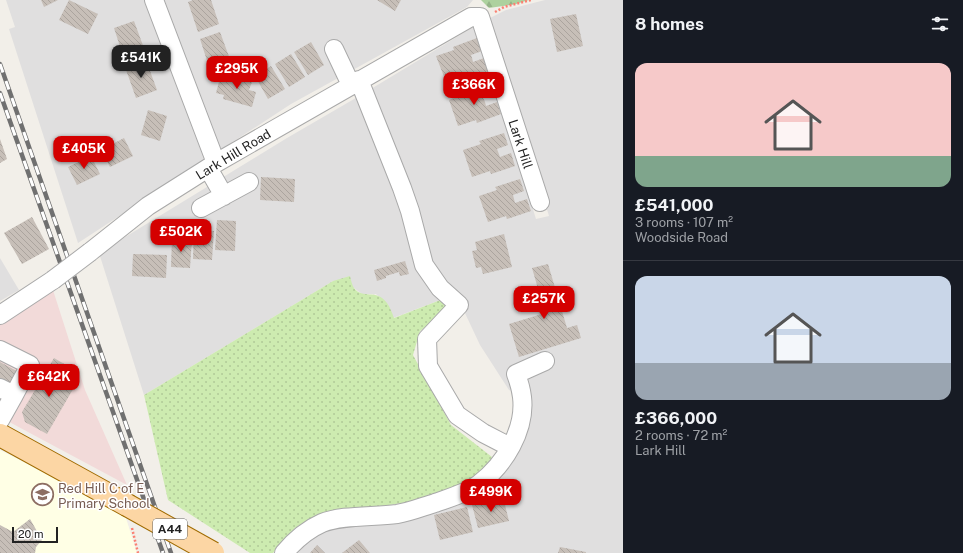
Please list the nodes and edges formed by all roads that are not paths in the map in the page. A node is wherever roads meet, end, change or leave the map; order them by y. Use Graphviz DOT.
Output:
graph roads {
  1 [pos="154,0"];
  2 [pos="485,16"];
  3 [pos="334,50"];
  4 [pos="355,82"];
  5 [pos="212,166"];
  6 [pos="249,182"];
  7 [pos="224,196"];
  8 [pos="540,202"];
  9 [pos="201,208"];
  10 [pos="0,314"];
  11 [pos="0,350"];
  12 [pos="545,362"];
  13 [pos="7,391"];
  14 [pos="0,420"];
  15 [pos="0,435"];
  16 [pos="510,447"];
  17 [pos="213,553"];
  18 [pos="284,553"];
  1 -- 5 [label="street"];
  2 -- 4 [label="street, Lark Hill Road"];
  2 -- 8 [label="street, Lark Hill"];
  3 -- 4 [label="street"];
  4 -- 5 [label="street, Lark Hill Road"];
  4 -- 16 [label="street"];
  5 -- 7 [label="street"];
  5 -- 10 [label="street, Lark Hill Road, bridge"];
  6 -- 7 [label="street"];
  7 -- 9 [label="street"];
  11 -- 13 [label="street"];
  12 -- 16 [label="street"];
  13 -- 14 [label="street"];
  15 -- 17 [label="main road, A44, bridge"];
  16 -- 18 [label="street"];
}
